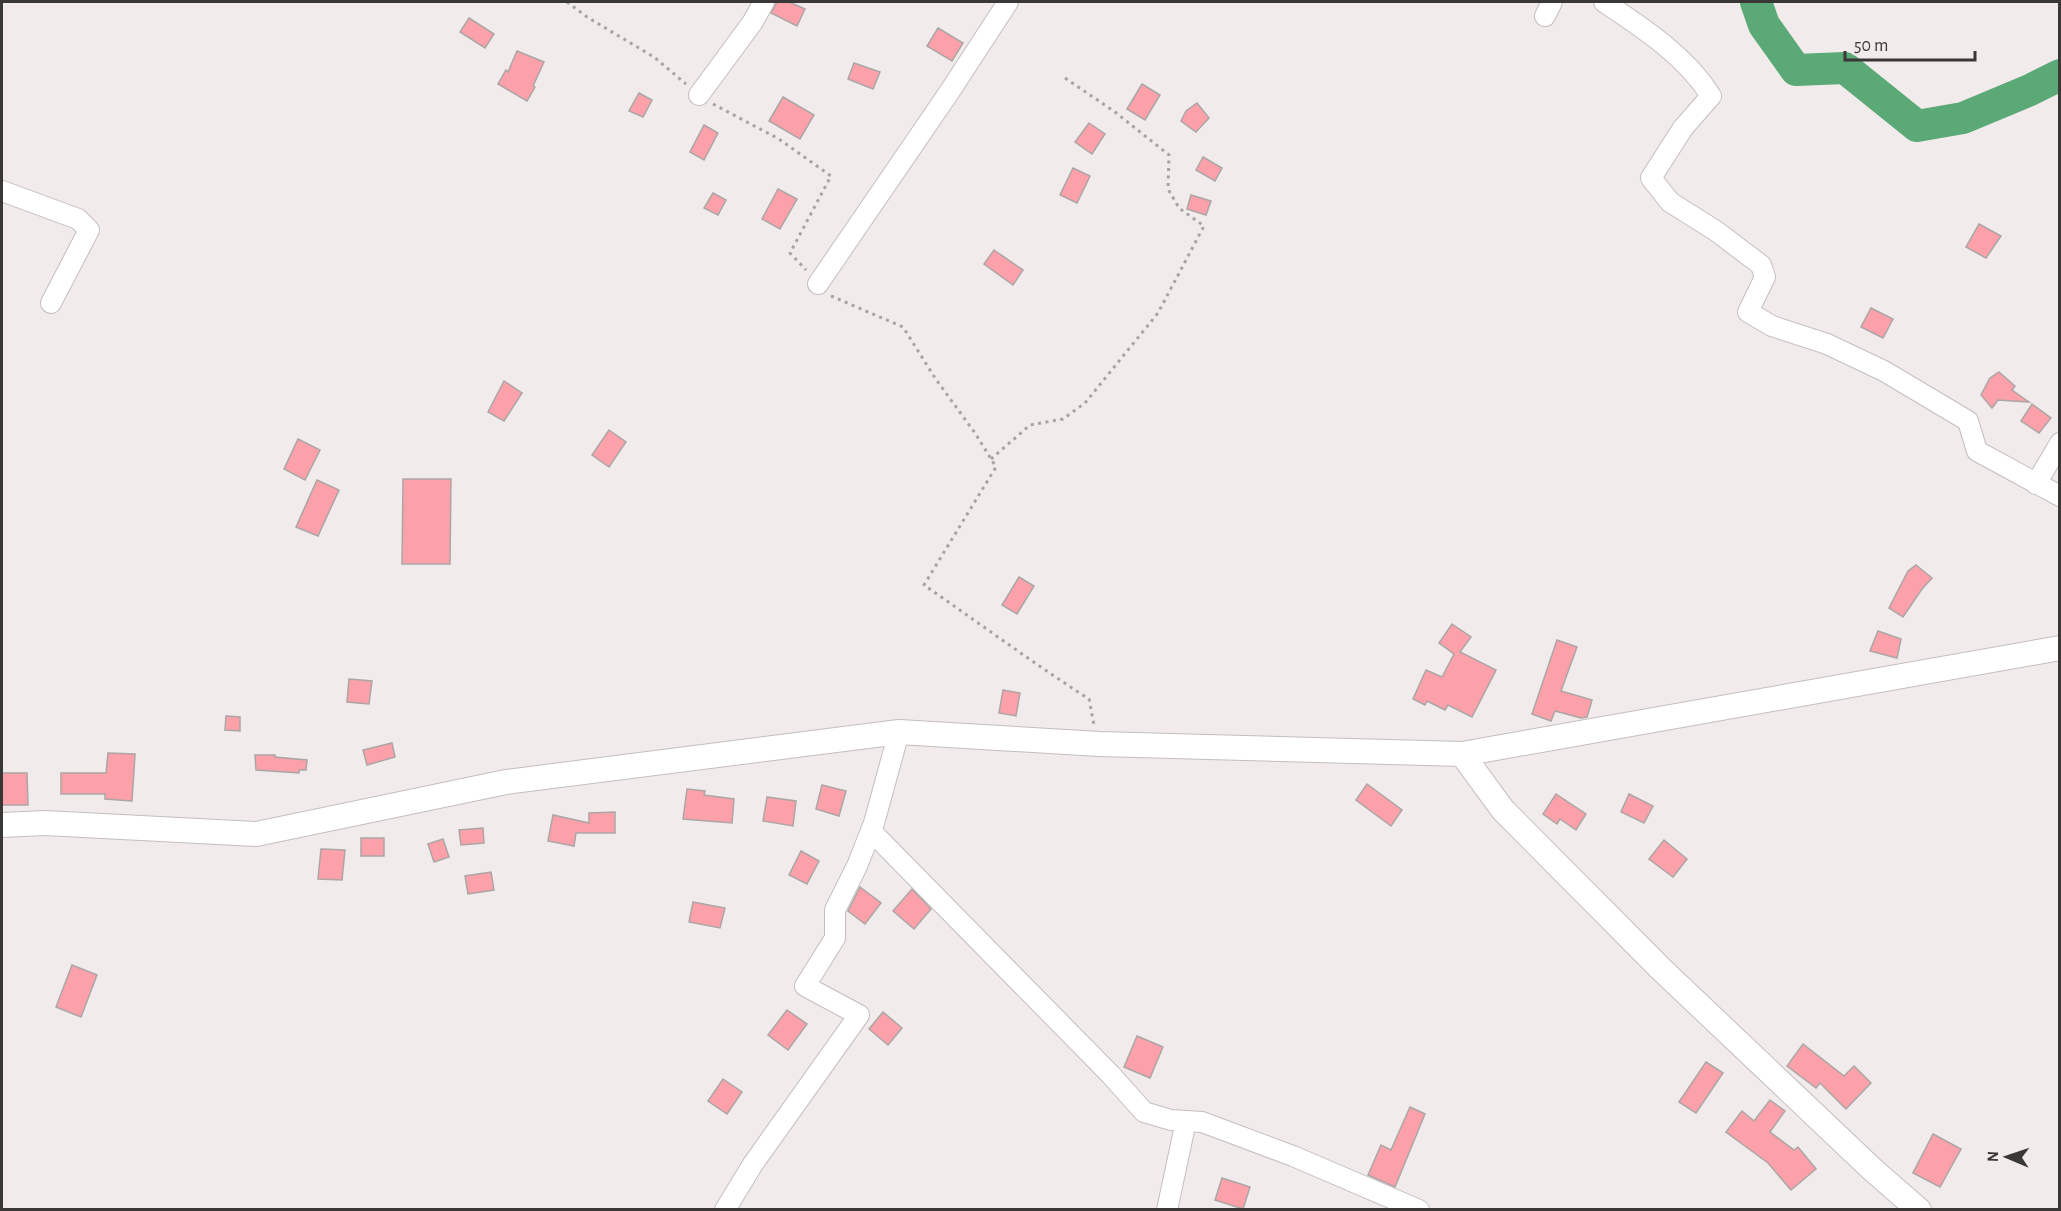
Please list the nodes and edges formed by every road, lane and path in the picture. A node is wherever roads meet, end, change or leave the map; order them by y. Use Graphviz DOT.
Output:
graph roads {
  1 [pos="567,2"];
  2 [pos="764,2"];
  3 [pos="1008,2"];
  4 [pos="1604,2"];
  5 [pos="1065,78"];
  6 [pos="699,95"];
  7 [pos="2,191"];
  8 [pos="818,284"];
  9 [pos="51,303"];
  10 [pos="2060,443"];
  11 [pos="991,459"];
  12 [pos="2036,484"];
  13 [pos="2060,496"];
  14 [pos="2060,648"];
  15 [pos="899,732"];
  16 [pos="1099,744"];
  17 [pos="1462,754"];
  18 [pos="2,825"];
  19 [pos="871,831"];
  20 [pos="1186,1121"];
  21 [pos="725,1209"];
  22 [pos="1167,1209"];
  23 [pos="1419,1209"];
  24 [pos="1919,1209"];
  1 -- 6 [label="path"];
  2 -- 6 [label="street"];
  3 -- 8 [label="street"];
  4 -- 12 [label="street"];
  5 -- 11 [label="path"];
  6 -- 8 [label="path"];
  7 -- 9 [label="street"];
  8 -- 11 [label="path"];
  10 -- 12 [label="street"];
  11 -- 16 [label="path"];
  12 -- 13 [label="street"];
  14 -- 17 [label="street"];
  15 -- 16 [label="street"];
  15 -- 18 [label="street"];
  15 -- 19 [label="street"];
  16 -- 17 [label="street"];
  17 -- 24 [label="street"];
  19 -- 20 [label="street"];
  19 -- 21 [label="street"];
  20 -- 22 [label="street"];
  20 -- 23 [label="street"];
}
